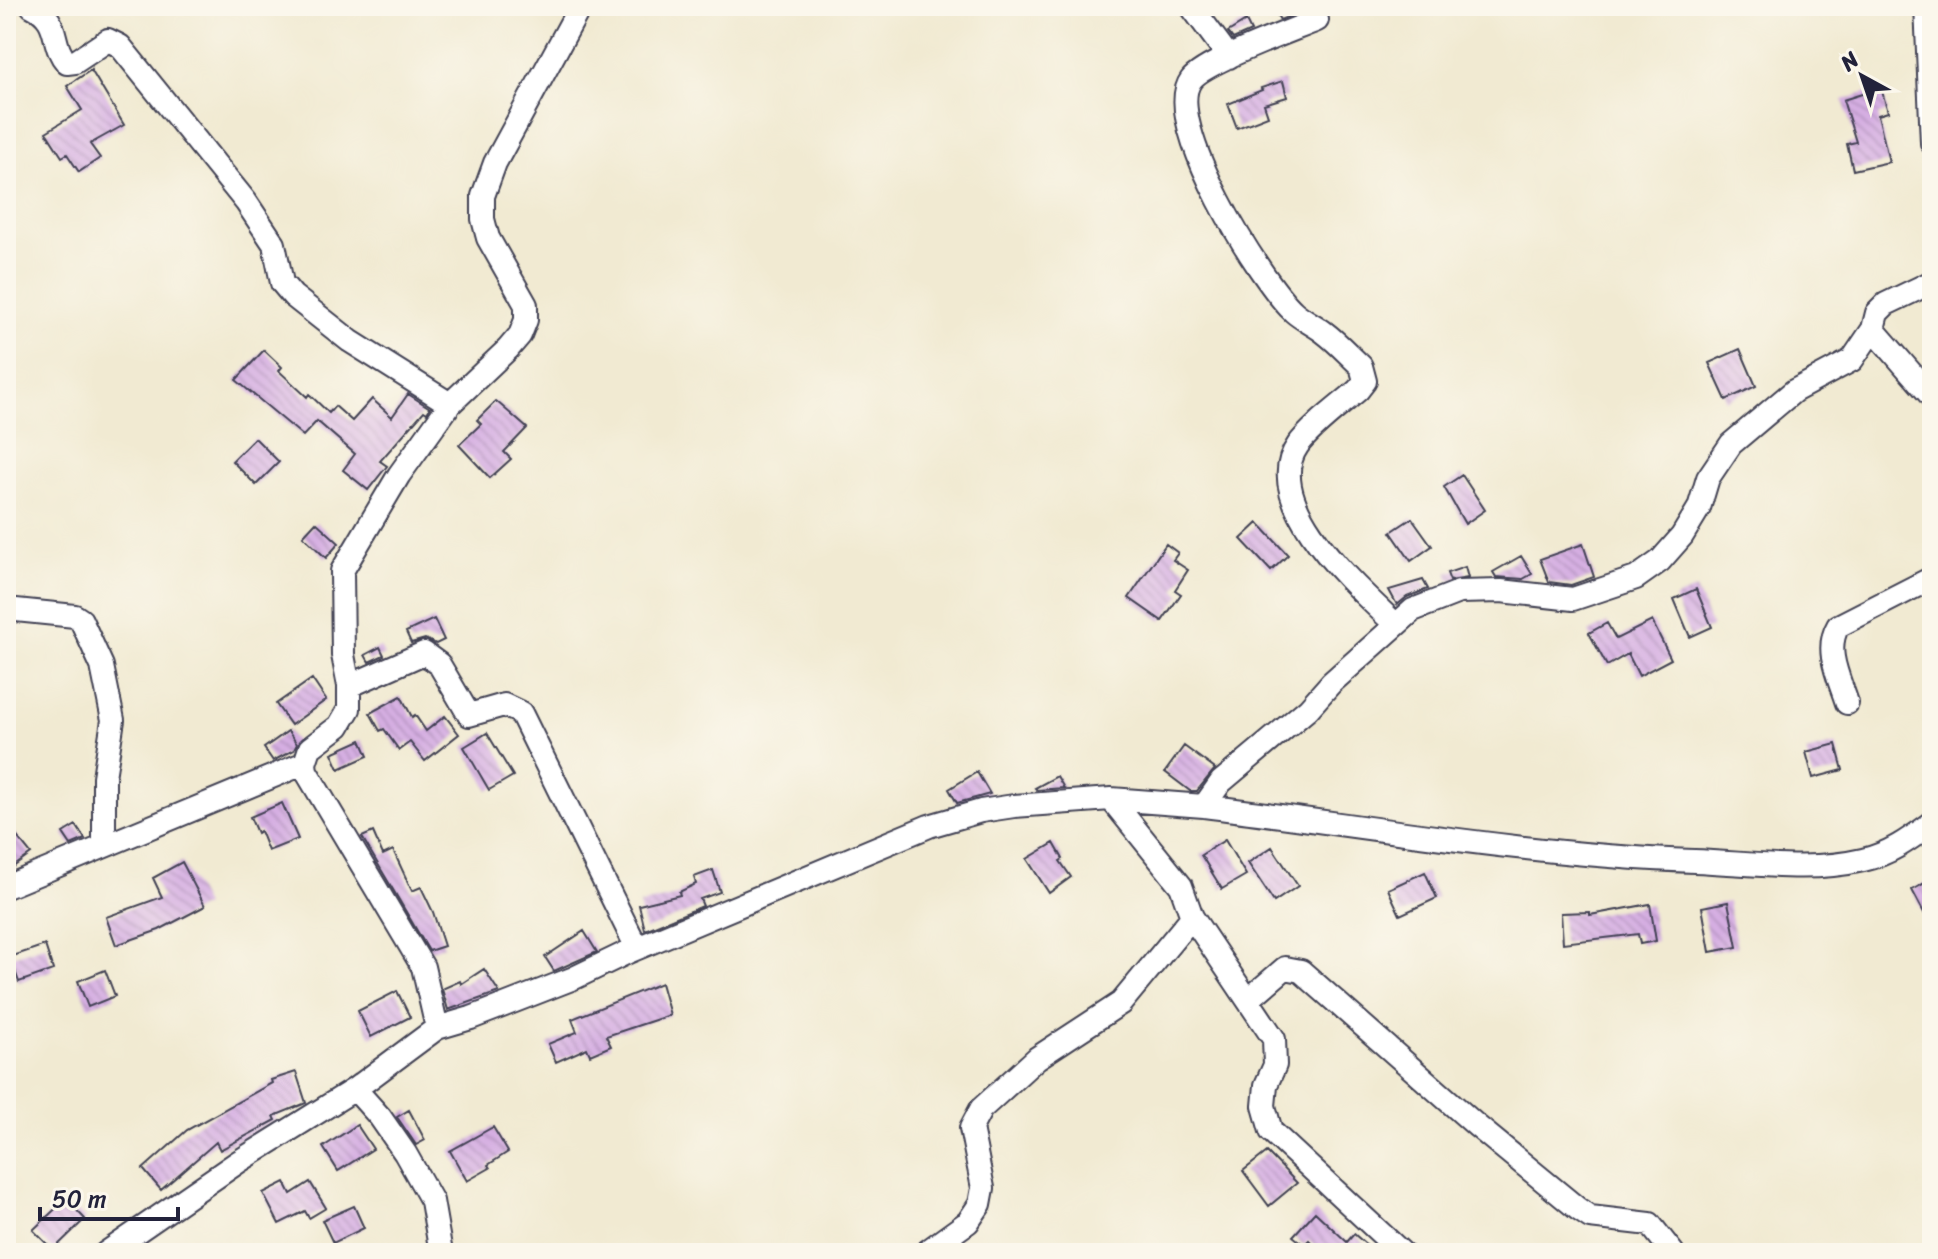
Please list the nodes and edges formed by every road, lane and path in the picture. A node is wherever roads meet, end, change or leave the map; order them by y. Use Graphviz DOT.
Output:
graph roads {
  1 [pos="32,6"];
  2 [pos="577,6"];
  3 [pos="1191,6"];
  4 [pos="1926,6"];
  5 [pos="1317,20"];
  6 [pos="1229,57"];
  7 [pos="1932,143"];
  8 [pos="1932,282"];
  9 [pos="1873,329"];
  10 [pos="1932,396"];
  11 [pos="450,404"];
  12 [pos="1932,578"];
  13 [pos="6,609"];
  14 [pos="1395,624"];
  15 [pos="349,686"];
  16 [pos="1847,703"];
  17 [pos="305,763"];
  18 [pos="1111,799"];
  19 [pos="1204,806"];
  20 [pos="1932,823"];
  21 [pos="104,846"];
  22 [pos="6,887"];
  23 [pos="1192,917"];
  24 [pos="637,948"];
  25 [pos="1248,1000"];
  26 [pos="437,1028"];
  27 [pos="355,1089"];
  28 [pos="106,1253"];
  29 [pos="441,1253"];
  30 [pos="925,1253"];
  31 [pos="1402,1253"];
  32 [pos="1673,1253"];
  1 -- 11 [label="street"];
  2 -- 11 [label="street"];
  3 -- 6 [label="street"];
  4 -- 7 [label="street"];
  5 -- 6 [label="street"];
  6 -- 14 [label="street"];
  8 -- 9 [label="street"];
  9 -- 10 [label="street"];
  9 -- 14 [label="street"];
  11 -- 15 [label="street"];
  12 -- 16 [label="street"];
  13 -- 21 [label="street"];
  14 -- 19 [label="street"];
  15 -- 17 [label="street"];
  15 -- 24 [label="street"];
  17 -- 21 [label="street"];
  17 -- 26 [label="street"];
  18 -- 19 [label="street"];
  18 -- 23 [label="street"];
  18 -- 24 [label="street"];
  19 -- 20 [label="street"];
  21 -- 22 [label="street"];
  23 -- 25 [label="street"];
  23 -- 30 [label="street"];
  24 -- 26 [label="street"];
  25 -- 31 [label="street"];
  25 -- 32 [label="street"];
  26 -- 27 [label="street"];
  27 -- 28 [label="street"];
  27 -- 29 [label="street"];
}
